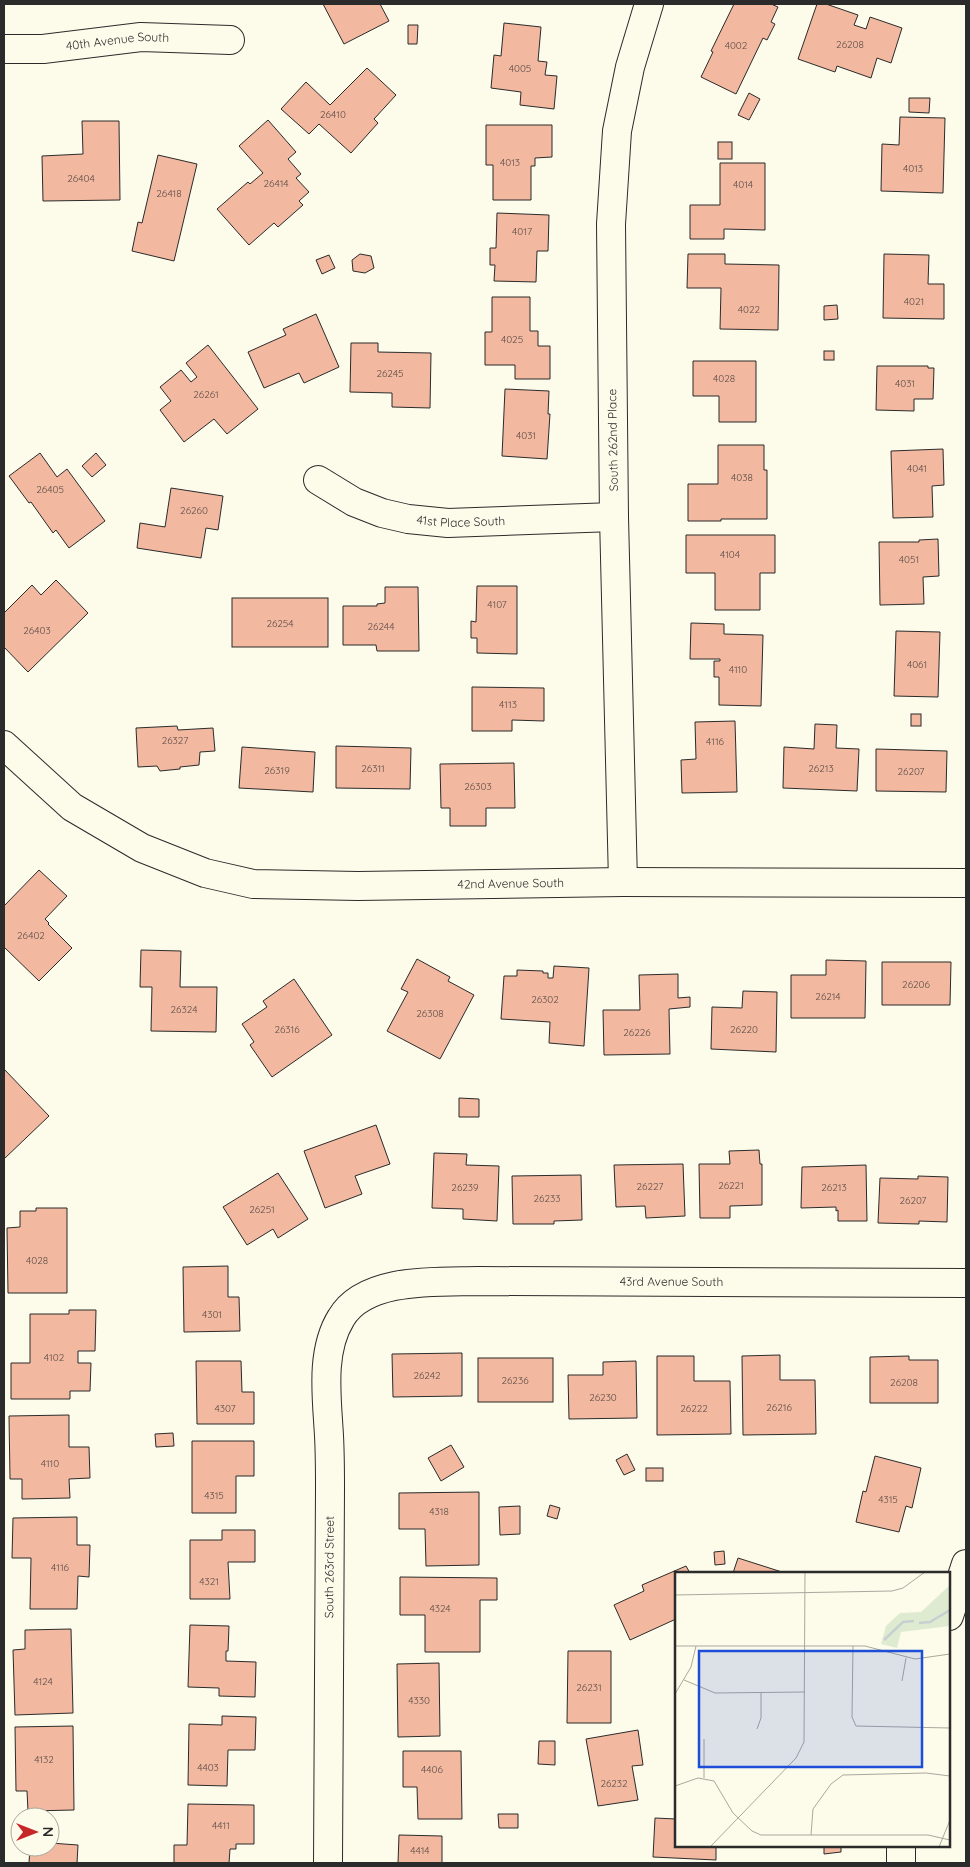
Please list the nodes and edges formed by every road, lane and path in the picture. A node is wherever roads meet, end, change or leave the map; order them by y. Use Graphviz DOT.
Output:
graph roads {
  1 [pos="650,4"];
  2 [pos="230,40"];
  3 [pos="4,49"];
  4 [pos="318,480"];
  5 [pos="614,517"];
  6 [pos="4,745"];
  7 [pos="623,882"];
  8 [pos="966,883"];
  9 [pos="966,1283"];
  10 [pos="376,1291"];
  11 [pos="966,1564"];
  12 [pos="950,1613"];
  13 [pos="901,1847"];
  14 [pos="328,1863"];
  15 [pos="900,1863"];
  1 -- 5 [label="street, South 262nd Place"];
  2 -- 3 [label="street, 40th Avenue South"];
  4 -- 5 [label="street, 41st Place South"];
  5 -- 7 [label="street, South 262nd Place"];
  6 -- 7 [label="street, 42nd Avenue South"];
  7 -- 8 [label="street, 42nd Avenue South"];
  9 -- 10 [label="street, 43rd Avenue South"];
  10 -- 14 [label="street, South 263rd Street"];
  11 -- 12 [label="street"];
  13 -- 15 [label="street"];
}
